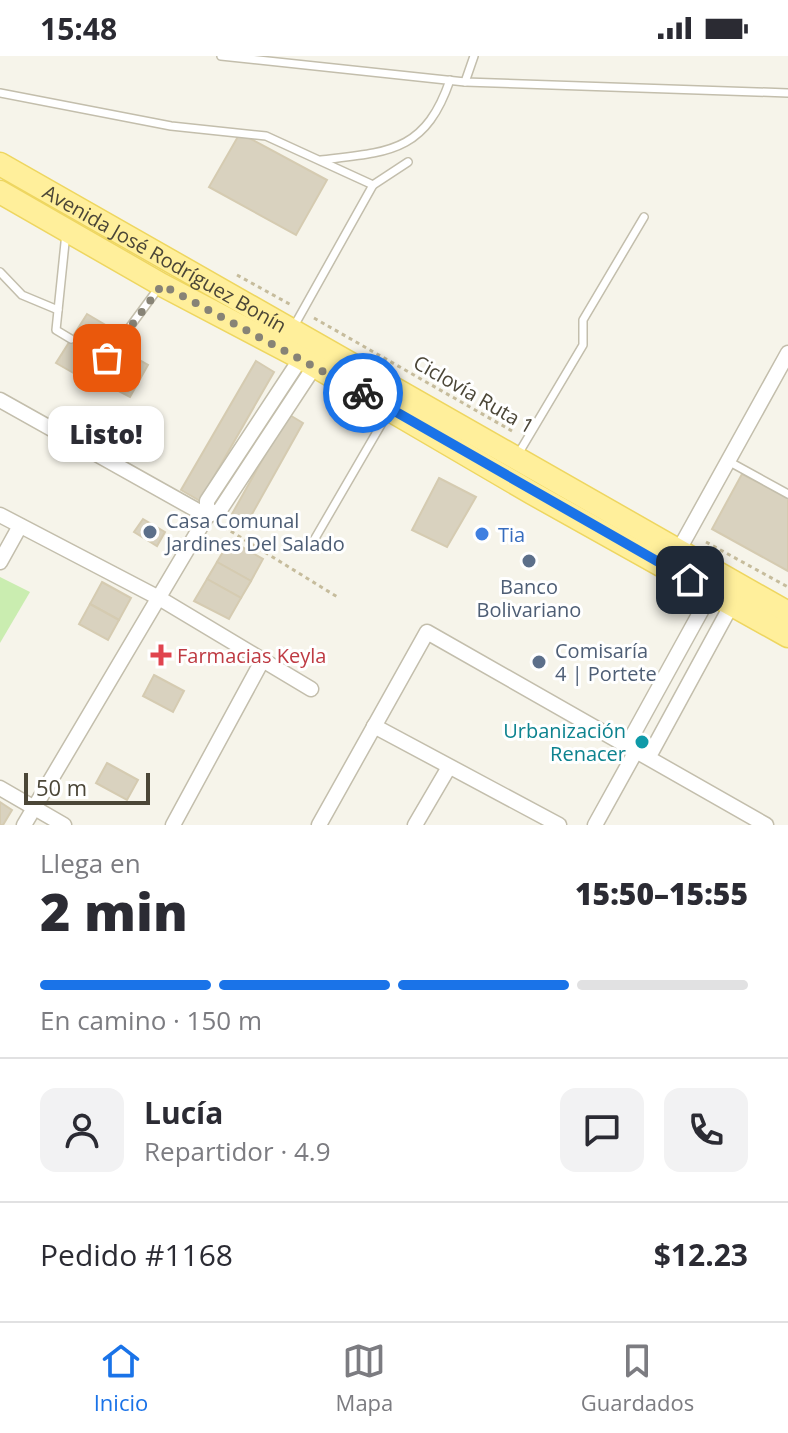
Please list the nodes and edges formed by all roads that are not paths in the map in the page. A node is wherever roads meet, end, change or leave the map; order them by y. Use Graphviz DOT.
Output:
graph roads {
  1 [pos="221,56"];
  2 [pos="474,56"];
  3 [pos="450,80"];
  4 [pos="465,82"];
  5 [pos="0,93"];
  6 [pos="788,93"];
  7 [pos="319,161"];
  8 [pos="408,162"];
  9 [pos="0,164"];
  10 [pos="373,185"];
  11 [pos="0,192"];
  12 [pos="644,217"];
  13 [pos="66,230"];
  14 [pos="0,272"];
  15 [pos="162,285"];
  16 [pos="58,310"];
  17 [pos="297,320"];
  18 [pos="71,339"];
  19 [pos="92,351"];
  20 [pos="788,353"];
  21 [pos="316,357"];
  22 [pos="0,400"];
  23 [pos="390,410"];
  24 [pos="522,449"];
  25 [pos="728,461"];
  26 [pos="788,494"];
  27 [pos="0,515"];
  28 [pos="207,516"];
  29 [pos="20,526"];
  30 [pos="310,547"];
  31 [pos="678,551"];
  32 [pos="0,562"];
  33 [pos="711,593"];
  34 [pos="159,598"];
  35 [pos="732,604"];
  36 [pos="788,613"];
  37 [pos="788,636"];
  38 [pos="262,661"];
  39 [pos="311,689"];
  40 [pos="648,708"];
  41 [pos="669,720"];
  42 [pos="374,726"];
  43 [pos="636,751"];
  44 [pos="449,767"];
  45 [pos="0,788"];
  46 [pos="34,808"];
  47 [pos="24,825"];
  48 [pos="64,825"];
  49 [pos="173,825"];
  50 [pos="319,825"];
  51 [pos="415,825"];
  52 [pos="559,825"];
  53 [pos="595,825"];
  54 [pos="766,825"];
  1 -- 3 [label="lane"];
  2 -- 4 [label="lane"];
  3 -- 4 [label="lane"];
  3 -- 7 [label="lane"];
  4 -- 6 [label="lane"];
  5 -- 7 [label="lane"];
  7 -- 10 [label="lane"];
  8 -- 10 [label="lane"];
  9 -- 17 [label="main road, Avenida José Rodríguez Bonín"];
  10 -- 17 [label="lane"];
  11 -- 13 [label="main road, Avenida José Rodríguez Bonín"];
  12 -- 24 [label="lane"];
  13 -- 15 [label="main road, Avenida José Rodríguez Bonín"];
  13 -- 16 [label="lane"];
  14 -- 16 [label="lane"];
  15 -- 19 [label="lane"];
  15 -- 21 [label="main road, Avenida José Rodríguez Bonín"];
  16 -- 18 [label="lane"];
  17 -- 21 [label="main road, Avenida José Rodríguez Bonín"];
  20 -- 25 [label="street"];
  21 -- 23 [label="main road, Avenida José Rodríguez Bonín"];
  21 -- 24 [label="main road, Avenida José Rodríguez Bonín"];
  21 -- 28 [label="street"];
  22 -- 28 [label="street"];
  23 -- 30 [label="lane"];
  23 -- 31 [label="main road, Avenida José Rodríguez Bonín"];
  24 -- 31 [label="main road, Avenida José Rodríguez Bonín"];
  25 -- 26 [label="lane"];
  25 -- 31 [label="street"];
  27 -- 29 [label="street"];
  28 -- 34 [label="street"];
  29 -- 32 [label="street"];
  29 -- 34 [label="street"];
  31 -- 33 [label="main road, Avenida José Rodríguez Bonín"];
  31 -- 36 [label="main road, Avenida José Rodríguez Bonín"];
  33 -- 35 [label="main road, Avenida José Rodríguez Bonín"];
  33 -- 40 [label="street"];
  34 -- 38 [label="street"];
  34 -- 46 [label="street"];
  35 -- 37 [label="main road, Avenida José Rodríguez Bonín"];
  35 -- 41 [label="street"];
  38 -- 39 [label="street"];
  38 -- 49 [label="street"];
  40 -- 41 [label="street"];
  40 -- 43 [label="street"];
  41 -- 43 [label="street"];
  42 -- 43 [label="street"];
  42 -- 44 [label="street"];
  42 -- 50 [label="street"];
  43 -- 53 [label="street"];
  43 -- 54 [label="street"];
  44 -- 51 [label="street"];
  44 -- 52 [label="street"];
  45 -- 46 [label="street"];
  46 -- 47 [label="street"];
  46 -- 48 [label="street"];
}
